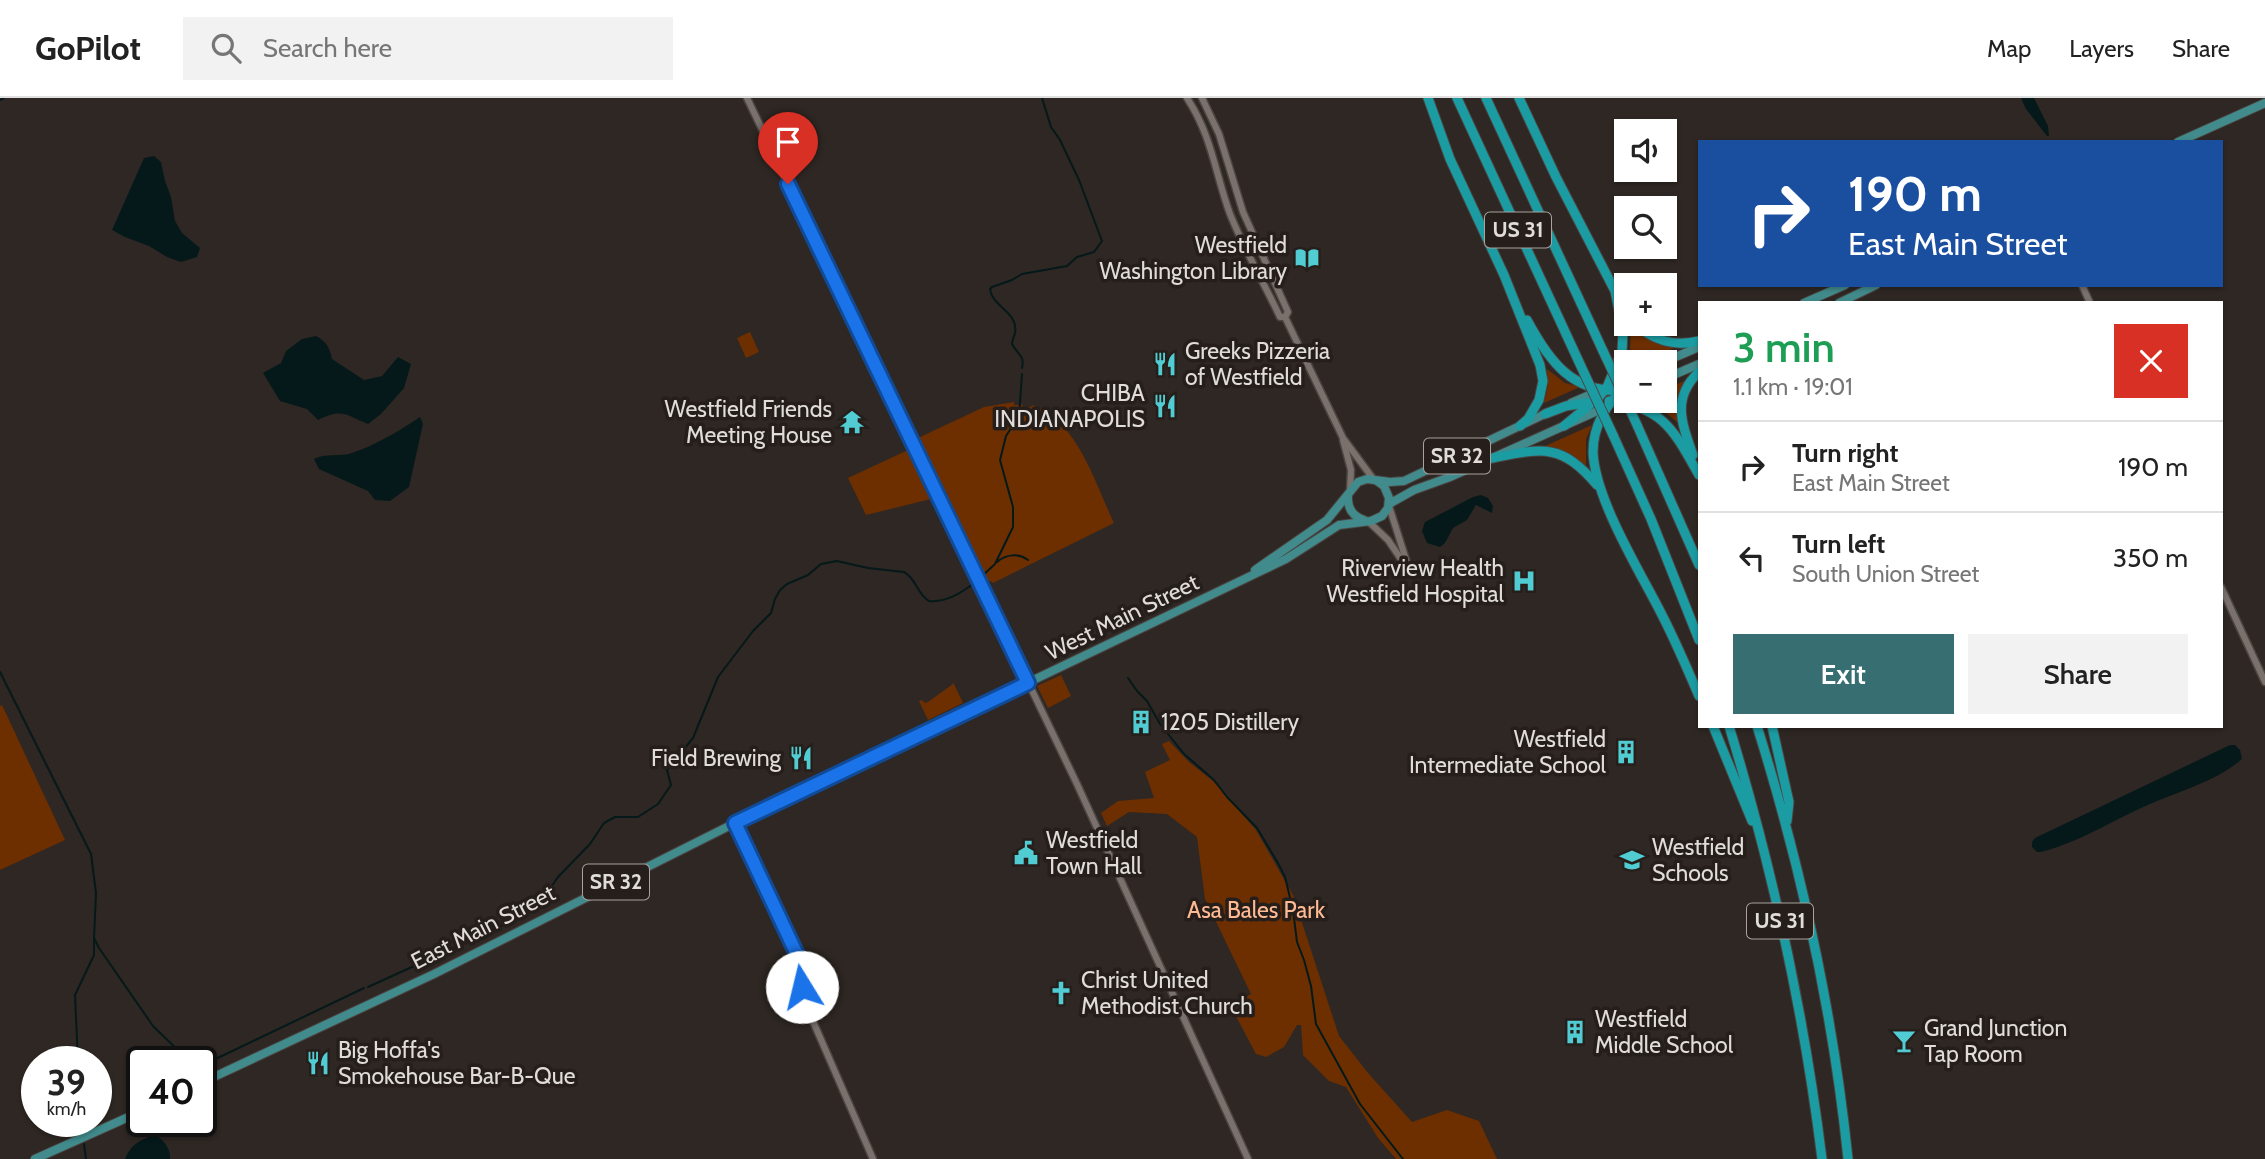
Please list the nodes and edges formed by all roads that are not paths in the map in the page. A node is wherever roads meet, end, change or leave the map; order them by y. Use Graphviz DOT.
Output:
graph roads {
  1 [pos="747,98"];
  2 [pos="1187,98"];
  3 [pos="1202,98"];
  4 [pos="1428,98"];
  5 [pos="1457,98"];
  6 [pos="1486,98"];
  7 [pos="1519,98"];
  8 [pos="2265,103"];
  9 [pos="2182,140"];
  10 [pos="1840,287"];
  11 [pos="1872,287"];
  12 [pos="1614,289"];
  13 [pos="1515,301"];
  14 [pos="1809,301"];
  15 [pos="1843,301"];
  16 [pos="1285,317"];
  17 [pos="1623,336"];
  18 [pos="1652,336"];
  19 [pos="1698,341"];
  20 [pos="1698,347"];
  21 [pos="1677,356"];
  22 [pos="1698,364"];
  23 [pos="1677,373"];
  24 [pos="1698,373"];
  25 [pos="1614,379"];
  26 [pos="1614,384"];
  27 [pos="1606,388"];
  28 [pos="1614,393"];
  29 [pos="1614,398"];
  30 [pos="1594,401"];
  31 [pos="1614,401"];
  32 [pos="1614,406"];
  33 [pos="1630,413"];
  34 [pos="1653,413"];
  35 [pos="1545,414"];
  36 [pos="1520,426"];
  37 [pos="1564,426"];
  38 [pos="1343,438"];
  39 [pos="1493,458"];
  40 [pos="1698,471"];
  41 [pos="1698,472"];
  42 [pos="1375,481"];
  43 [pos="1599,488"];
  44 [pos="1350,492"];
  45 [pos="1389,505"];
  46 [pos="1367,521"];
  47 [pos="1698,563"];
  48 [pos="1232,585"];
  49 [pos="2223,591"];
  50 [pos="1698,636"];
  51 [pos="2265,682"];
  52 [pos="1028,683"];
  53 [pos="1698,694"];
  54 [pos="1714,728"];
  55 [pos="1730,728"];
  56 [pos="1758,728"];
  57 [pos="1772,728"];
  58 [pos="735,823"];
  59 [pos="1787,826"];
  60 [pos="1760,837"];
  61 [pos="217,1076"];
  62 [pos="126,1118"];
  63 [pos="1848,1154"];
  64 [pos="35,1159"];
  65 [pos="873,1159"];
  66 [pos="1248,1159"];
  67 [pos="1822,1159"];
  1 -- 52 [label="street"];
  2 -- 16 [label="street"];
  3 -- 16 [label="street"];
  4 -- 13 [label="highway"];
  5 -- 50 [label="highway, US 31, bridge"];
  6 -- 25 [label="highway, US 31, bridge"];
  7 -- 12 [label="highway"];
  8 -- 9 [label="main road"];
  10 -- 14 [label="main road"];
  11 -- 15 [label="main road"];
  13 -- 27 [label="highway"];
  13 -- 36 [label="highway"];
  16 -- 38 [label="street"];
  17 -- 27 [label="highway"];
  18 -- 19 [label="highway"];
  20 -- 21 [label="main road"];
  22 -- 23 [label="main road"];
  24 -- 40 [label="highway"];
  26 -- 27 [label="main road, SR 32"];
  27 -- 28 [label="highway"];
  27 -- 30 [label="highway"];
  27 -- 35 [label="main road, SR 32"];
  29 -- 30 [label="highway"];
  30 -- 35 [label="highway"];
  30 -- 37 [label="highway"];
  31 -- 37 [label="main road, SR 32"];
  32 -- 43 [label="highway"];
  33 -- 47 [label="highway, US 31, bridge"];
  34 -- 41 [label="highway"];
  35 -- 36 [label="main road, SR 32"];
  36 -- 42 [label="main road, SR 32"];
  37 -- 39 [label="main road, SR 32"];
  38 -- 42 [label="street"];
  38 -- 44 [label="street"];
  39 -- 43 [label="highway"];
  39 -- 45 [label="main road, SR 32"];
  42 -- 44 [label="main road"];
  42 -- 45 [label="main road"];
  43 -- 53 [label="highway"];
  44 -- 46 [label="main road"];
  44 -- 48 [label="main road, West Main Street / SR 32"];
  45 -- 46 [label="main road"];
  45 -- 46 [label="street"];
  46 -- 48 [label="main road, West Main Street / SR 32"];
  48 -- 52 [label="main road, West Main Street / SR 32"];
  49 -- 51 [label="street"];
  52 -- 58 [label="main road, East Main Street / SR 32"];
  52 -- 66 [label="street"];
  54 -- 60 [label="highway"];
  55 -- 60 [label="highway, US 31"];
  56 -- 59 [label="highway, US 31"];
  57 -- 59 [label="highway"];
  58 -- 61 [label="main road, East Main Street / SR 32"];
  58 -- 65 [label="street"];
  59 -- 63 [label="highway, US 31"];
  60 -- 67 [label="highway, US 31"];
  62 -- 64 [label="main road"];
}
